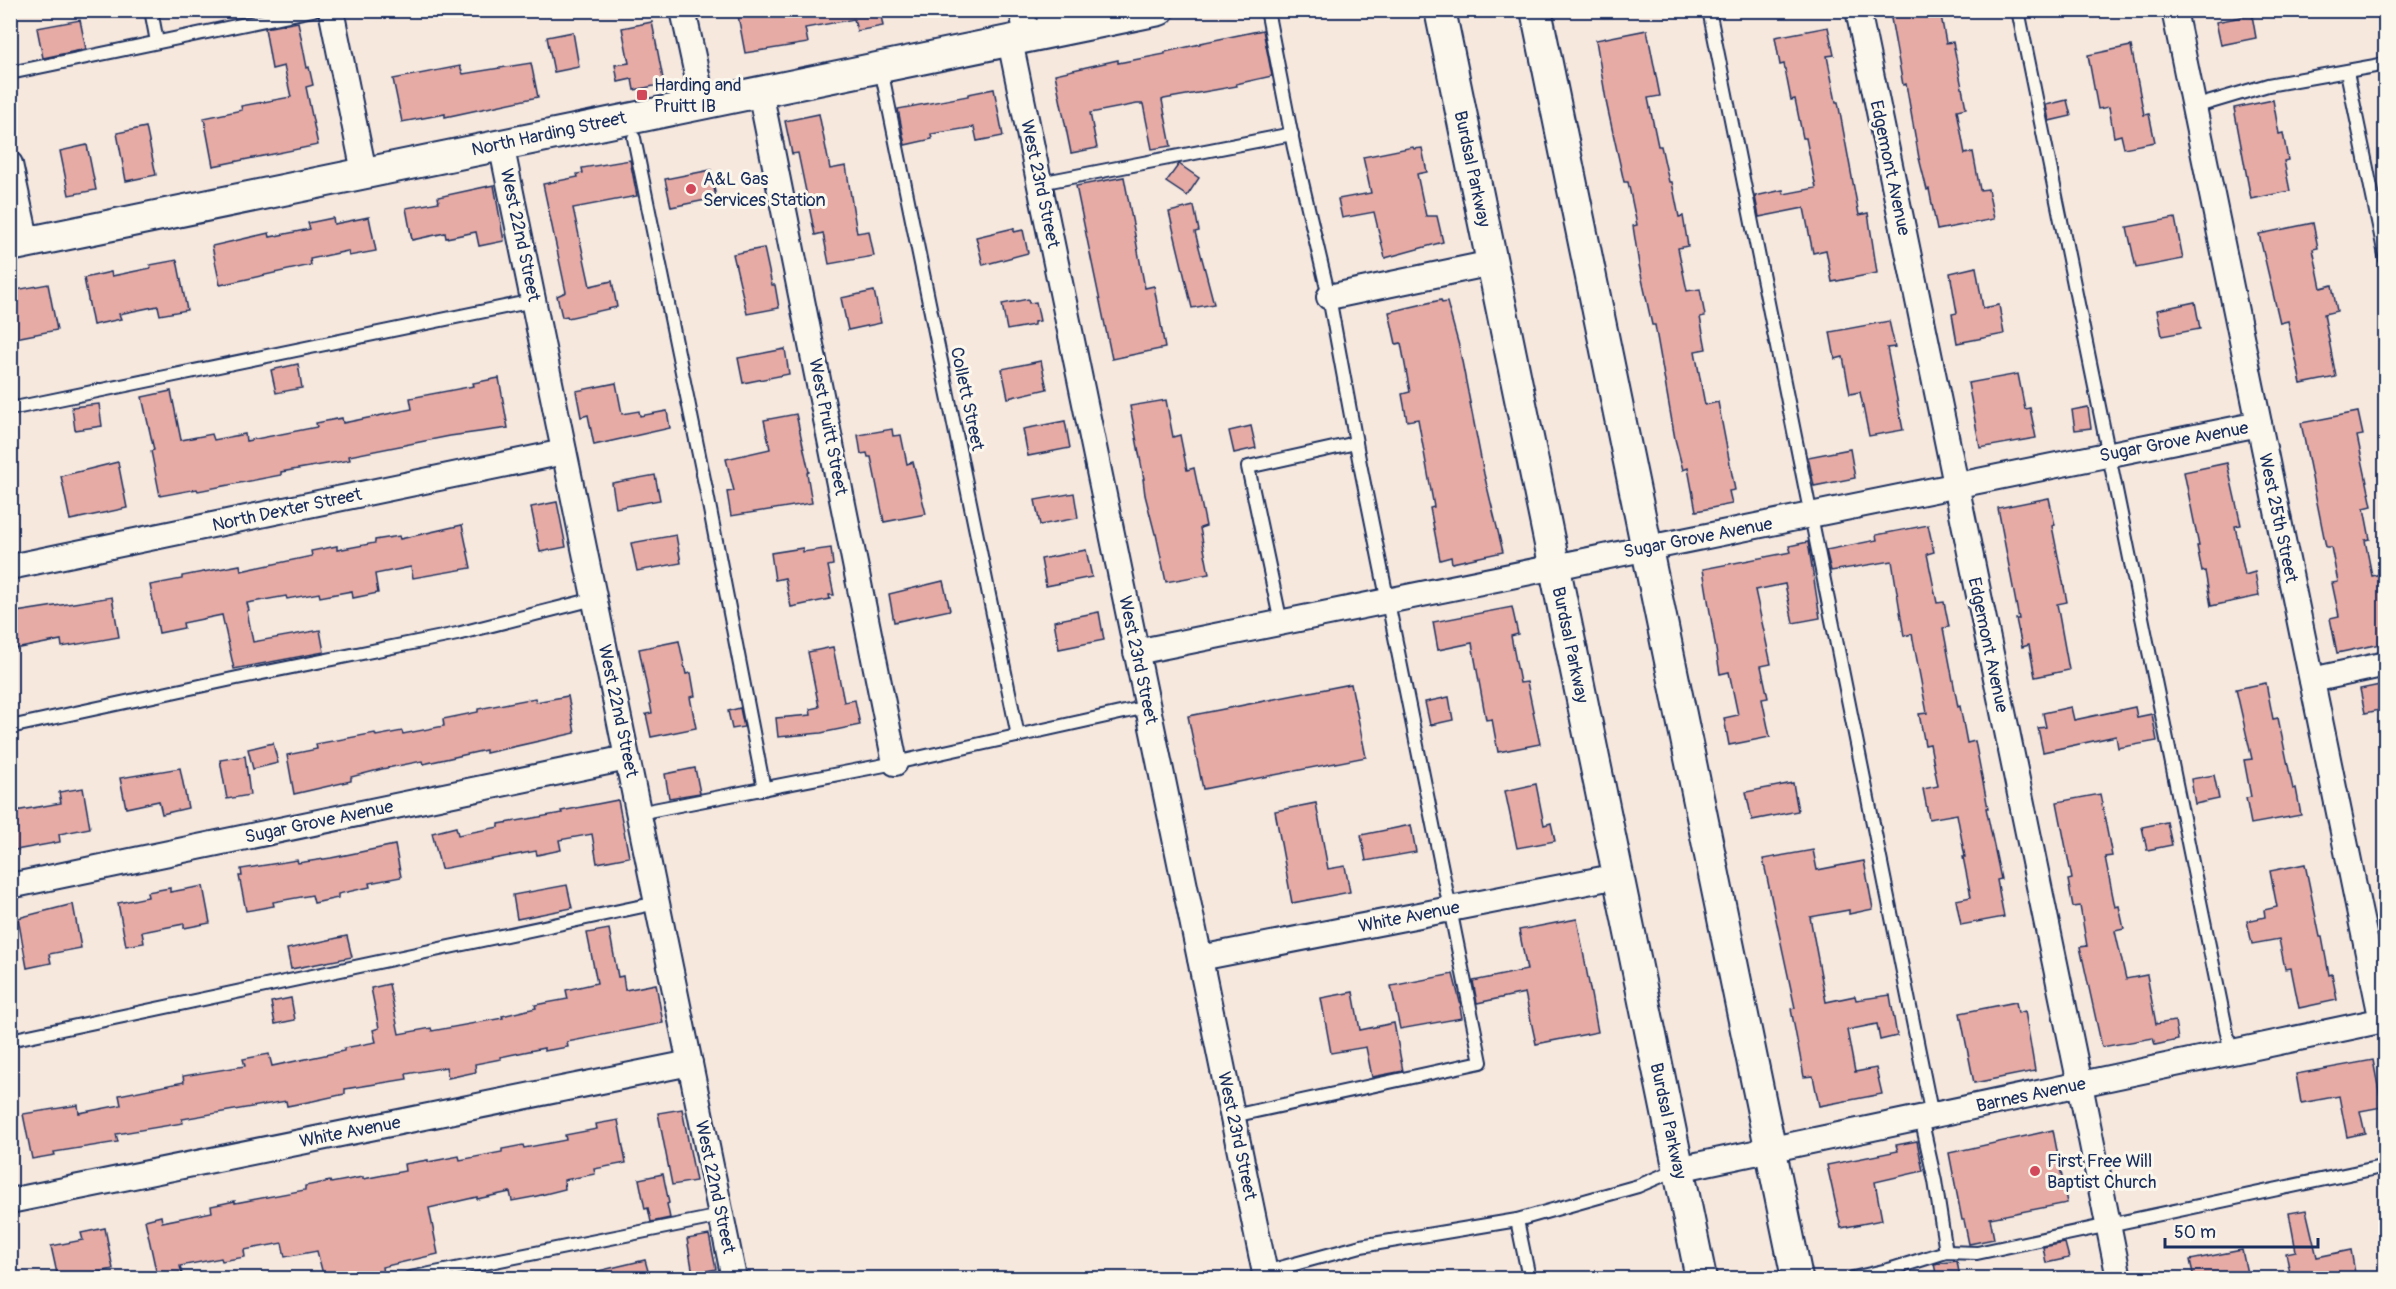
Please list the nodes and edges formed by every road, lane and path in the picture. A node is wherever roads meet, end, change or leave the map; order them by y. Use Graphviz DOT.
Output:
graph roads {
  1 [pos="151,10"];
  2 [pos="313,10"];
  3 [pos="331,10"];
  4 [pos="683,10"];
  5 [pos="1160,10"];
  6 [pos="1267,10"];
  7 [pos="1440,10"];
  8 [pos="1536,10"];
  9 [pos="1709,10"];
  10 [pos="1858,10"];
  11 [pos="2018,10"];
  12 [pos="2174,10"];
  13 [pos="1032,27"];
  14 [pos="158,42"];
  15 [pos="2385,64"];
  16 [pos="881,69"];
  17 [pos="10,72"];
  18 [pos="2347,72"];
  19 [pos="760,91"];
  20 [pos="703,103"];
  21 [pos="2194,107"];
  22 [pos="1292,134"];
  23 [pos="634,138"];
  24 [pos="501,144"];
  25 [pos="10,164"];
  26 [pos="364,172"];
  27 [pos="1040,183"];
  28 [pos="19,244"];
  29 [pos="2385,260"];
  30 [pos="1492,263"];
  31 [pos="1329,297"];
  32 [pos="533,301"];
  33 [pos="10,409"];
  34 [pos="2259,424"];
  35 [pos="1356,443"];
  36 [pos="564,452"];
  37 [pos="2110,454"];
  38 [pos="1955,486"];
  39 [pos="1812,515"];
  40 [pos="1647,549"];
  41 [pos="10,567"];
  42 [pos="1554,567"];
  43 [pos="594,599"];
  44 [pos="1388,601"];
  45 [pos="1281,623"];
  46 [pos="1136,652"];
  47 [pos="2385,664"];
  48 [pos="2312,680"];
  49 [pos="1147,707"];
  50 [pos="10,727"];
  51 [pos="1018,736"];
  52 [pos="627,758"];
  53 [pos="895,763"];
  54 [pos="764,789"];
  55 [pos="639,813"];
  56 [pos="1618,876"];
  57 [pos="10,886"];
  58 [pos="657,903"];
  59 [pos="1450,909"];
  60 [pos="1200,958"];
  61 [pos="2385,1022"];
  62 [pos="10,1040"];
  63 [pos="2230,1053"];
  64 [pos="690,1063"];
  65 [pos="2080,1084"];
  66 [pos="1233,1116"];
  67 [pos="1927,1117"];
  68 [pos="1771,1150"];
  69 [pos="2385,1166"];
  70 [pos="1678,1169"];
  71 [pos="10,1201"];
  72 [pos="721,1216"];
  73 [pos="1517,1220"];
  74 [pos="2108,1226"];
  75 [pos="1946,1252"];
  76 [pos="1266,1275"];
  77 [pos="410,1278"];
  78 [pos="734,1278"];
  79 [pos="1529,1278"];
  80 [pos="1701,1278"];
  81 [pos="1797,1278"];
  82 [pos="1853,1278"];
  83 [pos="2118,1278"];
  1 -- 14 [label="lane"];
  2 -- 14 [label="lane"];
  3 -- 26 [label="street"];
  4 -- 20 [label="street"];
  5 -- 13 [label="street, North Harding Street"];
  6 -- 22 [label="lane"];
  7 -- 30 [label="street, Burdsal Parkway"];
  8 -- 40 [label="street"];
  9 -- 39 [label="lane"];
  10 -- 38 [label="street, Edgemont Avenue"];
  11 -- 37 [label="lane"];
  12 -- 21 [label="street, West 25th Street"];
  13 -- 16 [label="street, North Harding Street"];
  13 -- 27 [label="street, West 23rd Street"];
  14 -- 17 [label="lane"];
  15 -- 18 [label="lane"];
  16 -- 19 [label="street, North Harding Street"];
  16 -- 51 [label="lane, Collett Street"];
  18 -- 21 [label="lane"];
  18 -- 29 [label="lane"];
  19 -- 20 [label="street, North Harding Street"];
  19 -- 53 [label="street, West Pruitt Street"];
  20 -- 24 [label="street, North Harding Street"];
  21 -- 34 [label="street, West 25th Street"];
  22 -- 27 [label="lane"];
  22 -- 31 [label="lane"];
  23 -- 54 [label="lane"];
  24 -- 26 [label="street, North Harding Street"];
  24 -- 32 [label="street, West 22nd Street"];
  25 -- 28 [label="street"];
  26 -- 28 [label="street, North Harding Street"];
  27 -- 46 [label="street, West 23rd Street"];
  30 -- 31 [label="street"];
  30 -- 42 [label="street, Burdsal Parkway"];
  31 -- 35 [label="lane"];
  32 -- 33 [label="lane"];
  32 -- 36 [label="street, West 22nd Street"];
  34 -- 37 [label="street, Sugar Grove Avenue"];
  34 -- 48 [label="street, West 25th Street"];
  35 -- 44 [label="lane"];
  35 -- 45 [label="lane"];
  36 -- 41 [label="street, North Dexter Street"];
  36 -- 43 [label="street, West 22nd Street"];
  37 -- 38 [label="street, Sugar Grove Avenue"];
  37 -- 63 [label="lane"];
  38 -- 39 [label="street, Sugar Grove Avenue"];
  38 -- 65 [label="street, Edgemont Avenue"];
  39 -- 40 [label="street, Sugar Grove Avenue"];
  39 -- 67 [label="lane"];
  40 -- 42 [label="street, Sugar Grove Avenue"];
  40 -- 68 [label="street"];
  42 -- 44 [label="street, Sugar Grove Avenue"];
  42 -- 56 [label="street, Burdsal Parkway"];
  43 -- 50 [label="lane"];
  43 -- 52 [label="street, West 22nd Street"];
  44 -- 45 [label="street, Sugar Grove Avenue"];
  44 -- 59 [label="lane"];
  45 -- 46 [label="street, Sugar Grove Avenue"];
  46 -- 49 [label="street, West 23rd Street"];
  47 -- 48 [label="street"];
  48 -- 61 [label="street, West 25th Street"];
  49 -- 51 [label="lane"];
  49 -- 60 [label="street, West 23rd Street"];
  51 -- 53 [label="lane"];
  52 -- 55 [label="street, West 22nd Street"];
  52 -- 57 [label="street, Sugar Grove Avenue"];
  53 -- 54 [label="lane"];
  54 -- 55 [label="lane"];
  55 -- 58 [label="street, West 22nd Street"];
  56 -- 59 [label="street, White Avenue"];
  56 -- 70 [label="street, Burdsal Parkway"];
  58 -- 62 [label="lane"];
  58 -- 64 [label="street, West 22nd Street"];
  59 -- 60 [label="street, White Avenue"];
  59 -- 66 [label="lane"];
  60 -- 66 [label="street, West 23rd Street"];
  61 -- 63 [label="street, Barnes Avenue"];
  63 -- 65 [label="street, Barnes Avenue"];
  64 -- 71 [label="street, White Avenue"];
  64 -- 72 [label="street, West 22nd Street"];
  65 -- 67 [label="street, Barnes Avenue"];
  65 -- 74 [label="street, Edgemont Avenue"];
  66 -- 76 [label="street, West 23rd Street"];
  67 -- 68 [label="street, Barnes Avenue"];
  67 -- 75 [label="lane"];
  68 -- 70 [label="street, Barnes Avenue"];
  68 -- 81 [label="street"];
  69 -- 74 [label="lane"];
  70 -- 73 [label="lane"];
  70 -- 80 [label="street, Burdsal Parkway"];
  72 -- 77 [label="lane"];
  72 -- 78 [label="street, West 22nd Street"];
  73 -- 76 [label="lane"];
  73 -- 79 [label="lane"];
  74 -- 75 [label="lane"];
  74 -- 83 [label="street, Edgemont Avenue"];
  75 -- 82 [label="lane"];
}
